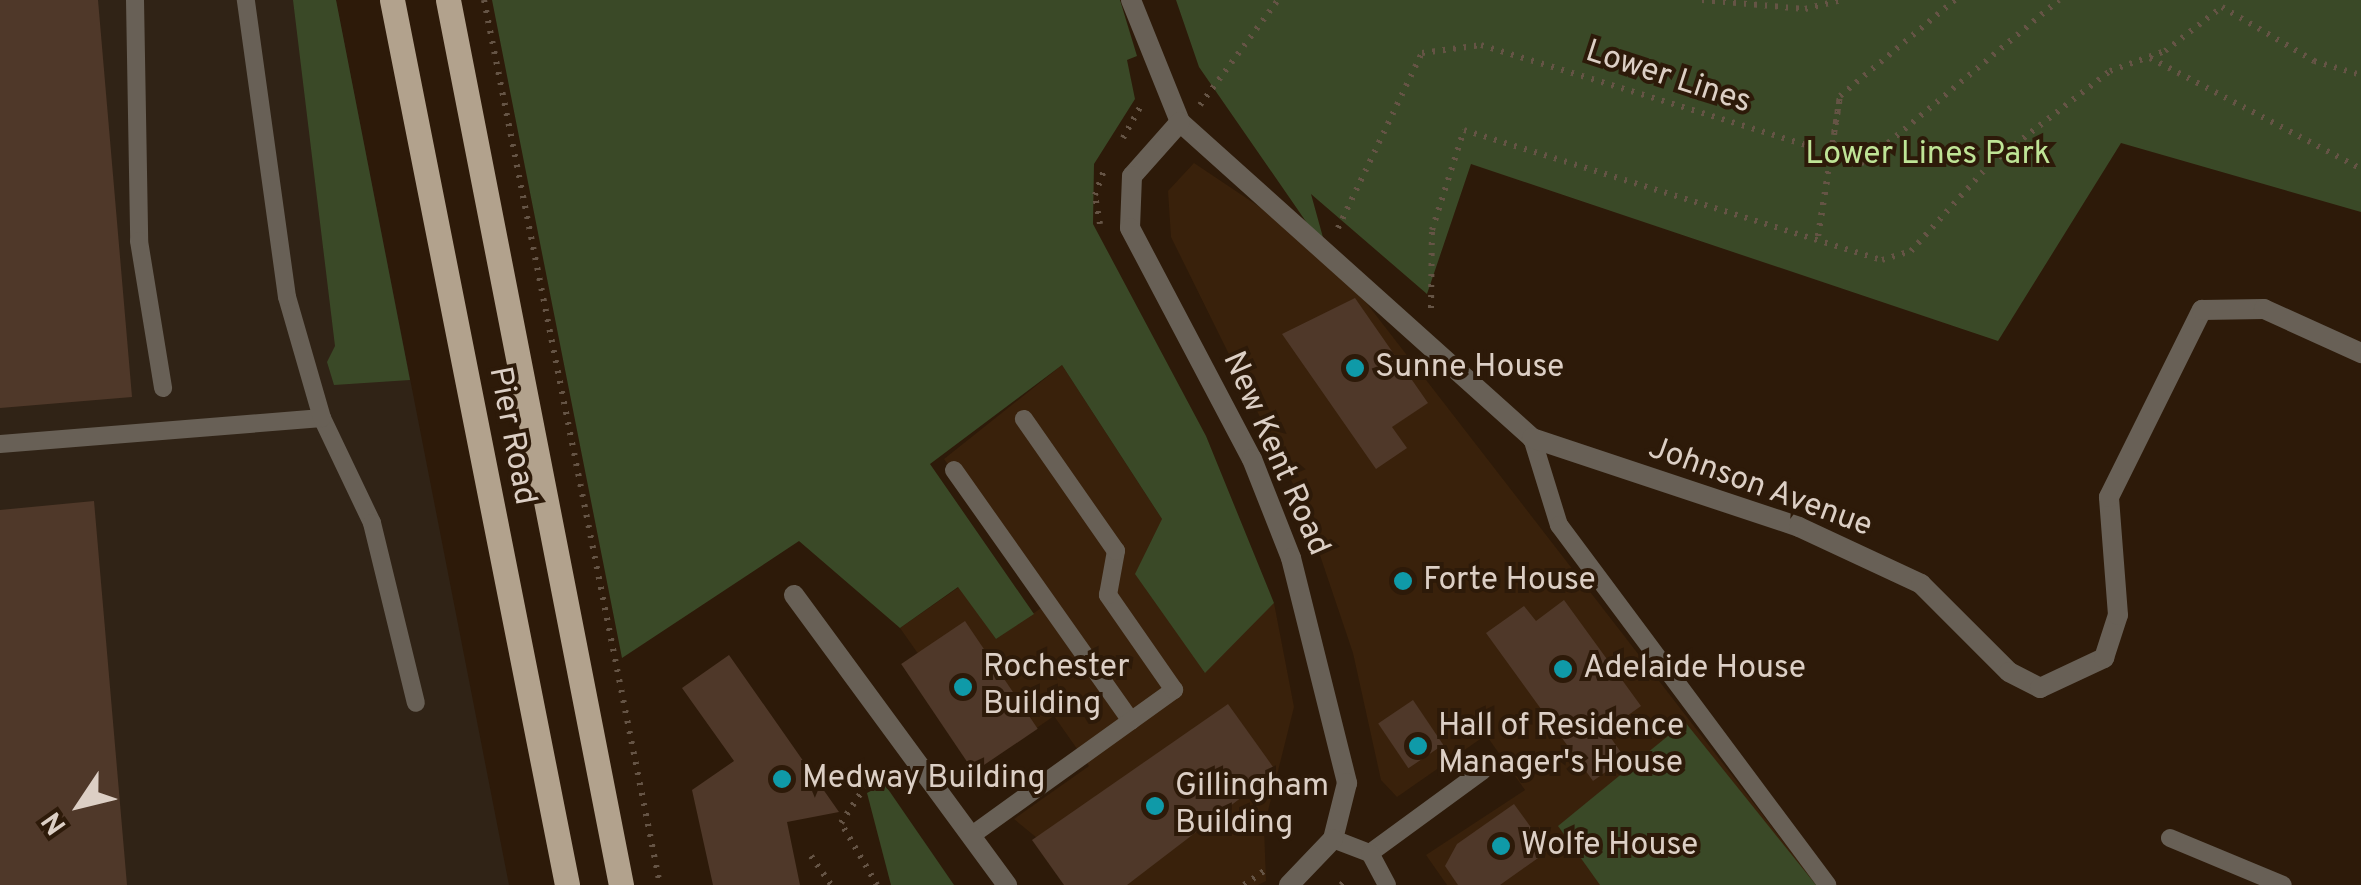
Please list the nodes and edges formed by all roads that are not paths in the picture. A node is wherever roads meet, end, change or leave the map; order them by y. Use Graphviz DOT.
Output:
graph roads {
  1 [pos="136,0"];
  2 [pos="246,0"];
  3 [pos="392,0"];
  4 [pos="448,0"];
  5 [pos="1131,0"];
  6 [pos="1180,122"];
  7 [pos="2361,353"];
  8 [pos="163,388"];
  9 [pos="322,418"];
  10 [pos="1024,419"];
  11 [pos="1532,438"];
  12 [pos="0,444"];
  13 [pos="954,470"];
  14 [pos="794,595"];
  15 [pos="416,703"];
  16 [pos="1132,721"];
  17 [pos="1482,770"];
  18 [pos="972,835"];
  19 [pos="2170,838"];
  20 [pos="1333,839"];
  21 [pos="1370,853"];
  22 [pos="567,885"];
  23 [pos="621,885"];
  24 [pos="1007,885"];
  25 [pos="1289,885"];
  26 [pos="1387,885"];
  27 [pos="1827,885"];
  28 [pos="2284,885"];
  1 -- 8 [label="lane"];
  2 -- 9 [label="lane"];
  3 -- 22 [label="main road, Pier Road"];
  4 -- 23 [label="main road, Pier Road"];
  5 -- 6 [label="street, Johnson Avenue"];
  6 -- 11 [label="street, Johnson Avenue"];
  6 -- 20 [label="street, New Kent Road"];
  7 -- 11 [label="street, Johnson Avenue"];
  9 -- 12 [label="lane"];
  9 -- 15 [label="lane"];
  10 -- 16 [label="lane"];
  11 -- 27 [label="lane"];
  13 -- 16 [label="lane"];
  14 -- 18 [label="street"];
  16 -- 18 [label="lane"];
  17 -- 21 [label="lane"];
  18 -- 24 [label="street"];
  19 -- 28 [label="lane"];
  20 -- 21 [label="lane"];
  20 -- 25 [label="street, New Kent Road"];
  21 -- 26 [label="lane"];
}
